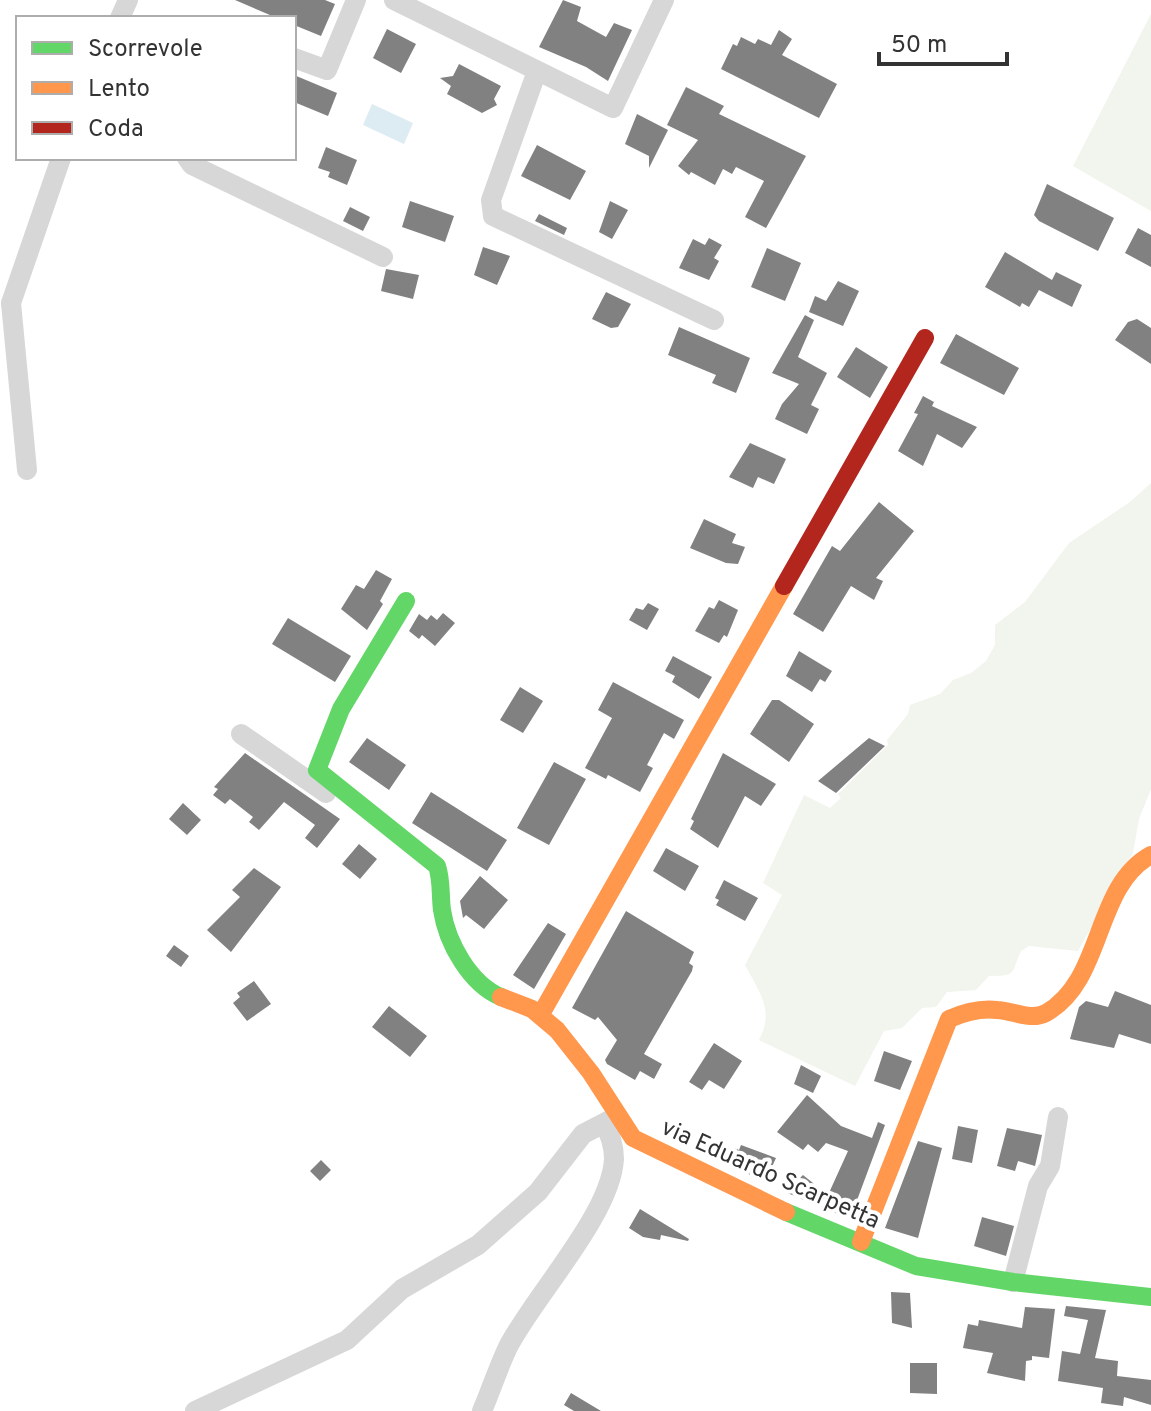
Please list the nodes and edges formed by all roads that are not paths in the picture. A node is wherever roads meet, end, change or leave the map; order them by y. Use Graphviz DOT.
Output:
graph roads {
  1 [pos="356,0"];
  2 [pos="394,0"];
  3 [pos="664,0"];
  4 [pos="296,59"];
  5 [pos="537,71"];
  6 [pos="60,160"];
  7 [pos="188,160"];
  8 [pos="383,257"];
  9 [pos="714,320"];
  10 [pos="925,338"];
  11 [pos="27,470"];
  12 [pos="406,601"];
  13 [pos="241,734"];
  14 [pos="1151,855"];
  15 [pos="443,890"];
  16 [pos="541,1014"];
  17 [pos="1058,1117"];
  18 [pos="609,1121"];
  19 [pos="861,1242"];
  20 [pos="1013,1282"];
  21 [pos="1151,1297"];
  22 [pos="195,1411"];
  23 [pos="482,1411"];
  1 -- 4 [label="street"];
  2 -- 5 [label="street"];
  3 -- 5 [label="street"];
  5 -- 9 [label="street"];
  6 -- 11 [label="street"];
  7 -- 8 [label="street"];
  10 -- 16 [label="street"];
  12 -- 15 [label="street"];
  13 -- 15 [label="street"];
  14 -- 19 [label="street"];
  15 -- 16 [label="street"];
  16 -- 18 [label="street, via Eduardo Scarpetta"];
  17 -- 20 [label="street"];
  18 -- 19 [label="street, via Eduardo Scarpetta"];
  18 -- 22 [label="street"];
  18 -- 23 [label="street"];
  19 -- 20 [label="street, via Eduardo Scarpetta"];
  20 -- 21 [label="street, via Eduardo Scarpetta"];
}
